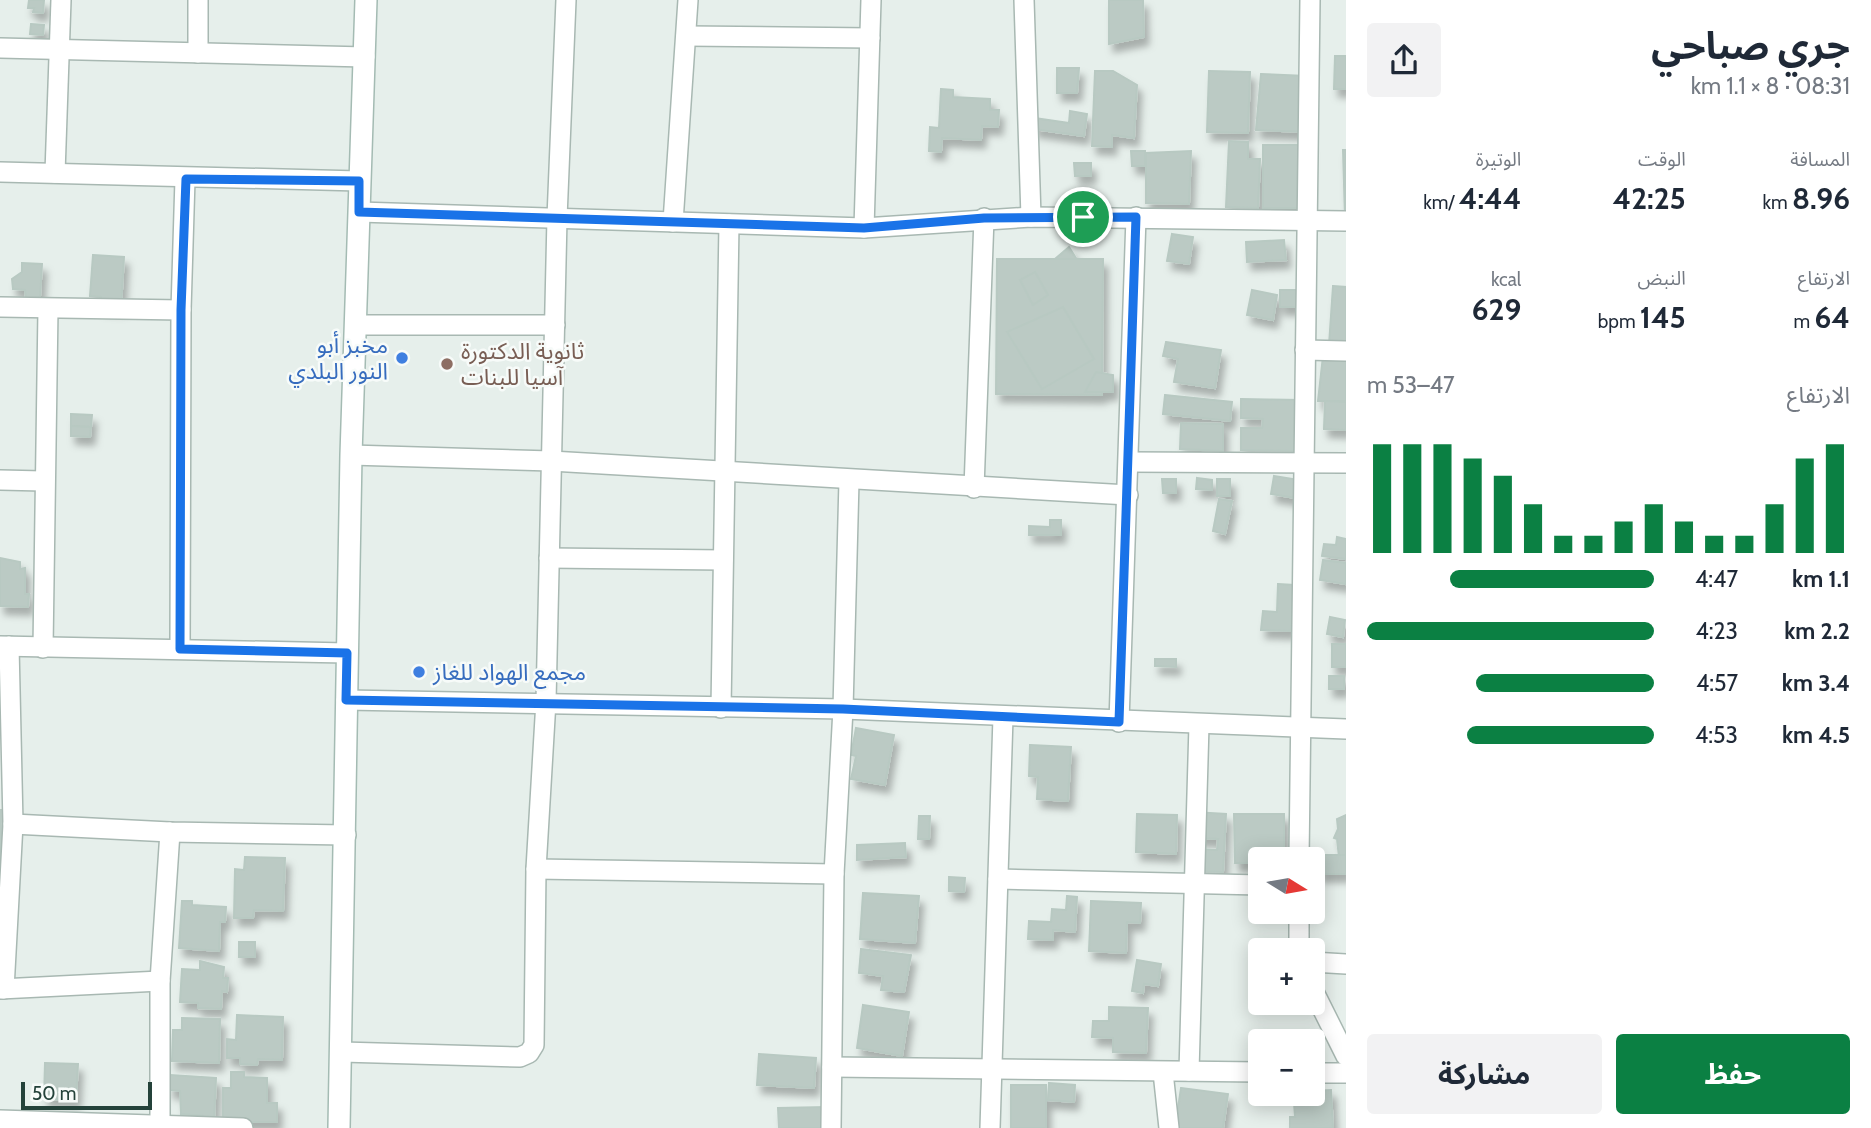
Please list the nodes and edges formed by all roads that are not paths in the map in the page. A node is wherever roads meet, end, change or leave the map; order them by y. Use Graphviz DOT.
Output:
graph roads {
  1 [pos="61,0"];
  2 [pos="198,0"];
  3 [pos="366,0"];
  4 [pos="566,0"];
  5 [pos="688,0"];
  6 [pos="871,0"];
  7 [pos="1024,0"];
  8 [pos="1310,0"];
  9 [pos="686,36"];
  10 [pos="870,38"];
  11 [pos="0,48"];
  12 [pos="60,48"];
  13 [pos="198,53"];
  14 [pos="365,57"];
  15 [pos="0,172"];
  16 [pos="55,173"];
  17 [pos="186,179"];
  18 [pos="359,181"];
  19 [pos="359,212"];
  20 [pos="1136,217"];
  21 [pos="557,218"];
  22 [pos="984,218"];
  23 [pos="1031,218"];
  24 [pos="1307,221"];
  25 [pos="673,222"];
  26 [pos="1346,222"];
  27 [pos="729,224"];
  28 [pos="864,228"];
  29 [pos="0,307"];
  30 [pos="48,309"];
  31 [pos="181,310"];
  32 [pos="355,325"];
  33 [pos="555,325"];
  34 [pos="1305,350"];
  35 [pos="1346,351"];
  36 [pos="351,455"];
  37 [pos="551,461"];
  38 [pos="1129,462"];
  39 [pos="1304,462"];
  40 [pos="1346,463"];
  41 [pos="724,471"];
  42 [pos="0,480"];
  43 [pos="43,481"];
  44 [pos="849,481"];
  45 [pos="974,488"];
  46 [pos="1128,495"];
  47 [pos="549,558"];
  48 [pos="723,560"];
  49 [pos="4,646"];
  50 [pos="43,648"];
  51 [pos="180,649"];
  52 [pos="347,653"];
  53 [pos="346,700"];
  54 [pos="546,701"];
  55 [pos="721,708"];
  56 [pos="843,709"];
  57 [pos="1003,717"];
  58 [pos="1119,722"];
  59 [pos="1199,726"];
  60 [pos="1302,729"];
  61 [pos="1346,729"];
  62 [pos="13,824"];
  63 [pos="170,832"];
  64 [pos="346,835"];
  65 [pos="1299,847"];
  66 [pos="536,869"];
  67 [pos="834,874"];
  68 [pos="998,879"];
  69 [pos="1194,884"];
  70 [pos="1248,885"];
  71 [pos="1325,963"];
  72 [pos="1346,964"];
  73 [pos="160,981"];
  74 [pos="2,989"];
  75 [pos="1325,1014"];
  76 [pos="342,1052"];
  77 [pos="1346,1056"];
  78 [pos="832,1067"];
  79 [pos="992,1069"];
  80 [pos="1189,1071"];
  81 [pos="1163,1072"];
  82 [pos="1248,1072"];
  83 [pos="1325,1073"];
  84 [pos="1346,1073"];
  85 [pos="0,1119"];
  86 [pos="20,1124"];
  87 [pos="160,1126"];
  88 [pos="243,1128"];
  89 [pos="338,1128"];
  90 [pos="831,1128"];
  91 [pos="990,1128"];
  92 [pos="1169,1128"];
  1 -- 12 [label="street"];
  2 -- 13 [label="street"];
  3 -- 14 [label="street"];
  4 -- 21 [label="street"];
  5 -- 9 [label="street"];
  6 -- 10 [label="street"];
  7 -- 23 [label="street"];
  8 -- 24 [label="street"];
  9 -- 10 [label="street"];
  9 -- 25 [label="street"];
  10 -- 28 [label="street"];
  11 -- 12 [label="street"];
  12 -- 13 [label="street"];
  12 -- 16 [label="street"];
  13 -- 14 [label="street"];
  14 -- 18 [label="street"];
  15 -- 16 [label="street"];
  16 -- 17 [label="street"];
  17 -- 18 [label="street"];
  17 -- 31 [label="street"];
  18 -- 19 [label="street"];
  19 -- 21 [label="street"];
  19 -- 32 [label="street"];
  20 -- 23 [label="street"];
  20 -- 24 [label="street"];
  20 -- 38 [label="street"];
  21 -- 25 [label="street"];
  21 -- 33 [label="street"];
  22 -- 23 [label="street"];
  22 -- 28 [label="street"];
  22 -- 45 [label="street"];
  24 -- 26 [label="street"];
  24 -- 34 [label="street"];
  25 -- 27 [label="street"];
  27 -- 28 [label="street"];
  27 -- 41 [label="street"];
  29 -- 30 [label="street"];
  30 -- 31 [label="street"];
  30 -- 43 [label="street"];
  31 -- 51 [label="street"];
  32 -- 33 [label="street"];
  32 -- 36 [label="street"];
  33 -- 37 [label="street"];
  34 -- 35 [label="street"];
  34 -- 39 [label="street"];
  36 -- 37 [label="street"];
  36 -- 52 [label="street"];
  37 -- 41 [label="street"];
  37 -- 47 [label="street"];
  38 -- 39 [label="street"];
  38 -- 46 [label="street"];
  39 -- 40 [label="street"];
  39 -- 60 [label="street"];
  41 -- 44 [label="street"];
  41 -- 48 [label="street"];
  42 -- 43 [label="street"];
  43 -- 50 [label="street"];
  44 -- 45 [label="street"];
  44 -- 56 [label="street"];
  45 -- 46 [label="street"];
  46 -- 58 [label="street"];
  47 -- 48 [label="street"];
  47 -- 54 [label="street"];
  48 -- 55 [label="street"];
  49 -- 50 [label="street"];
  49 -- 62 [label="street"];
  50 -- 51 [label="street"];
  51 -- 52 [label="street"];
  52 -- 53 [label="street"];
  53 -- 54 [label="street"];
  53 -- 64 [label="street"];
  54 -- 55 [label="street"];
  54 -- 66 [label="street"];
  55 -- 56 [label="street"];
  56 -- 57 [label="street"];
  56 -- 67 [label="street"];
  57 -- 58 [label="street"];
  57 -- 68 [label="street"];
  58 -- 59 [label="street"];
  59 -- 60 [label="street"];
  59 -- 69 [label="street"];
  60 -- 61 [label="street"];
  60 -- 65 [label="street"];
  62 -- 63 [label="street"];
  62 -- 74 [label="street"];
  63 -- 64 [label="street"];
  63 -- 73 [label="street"];
  64 -- 76 [label="street"];
  66 -- 67 [label="street"];
  66 -- 76 [label="street"];
  67 -- 78 [label="street"];
  68 -- 69 [label="street"];
  68 -- 79 [label="street"];
  69 -- 70 [label="street"];
  69 -- 80 [label="street"];
  71 -- 72 [label="street"];
  73 -- 74 [label="street"];
  73 -- 87 [label="street"];
  75 -- 77 [label="street"];
  76 -- 89 [label="street"];
  78 -- 79 [label="street"];
  78 -- 90 [label="street"];
  79 -- 81 [label="street"];
  79 -- 91 [label="street"];
  80 -- 81 [label="street"];
  80 -- 82 [label="street"];
  81 -- 92 [label="street"];
  83 -- 84 [label="street"];
  85 -- 86 [label="street"];
  86 -- 87 [label="street"];
  87 -- 88 [label="street"];
}
